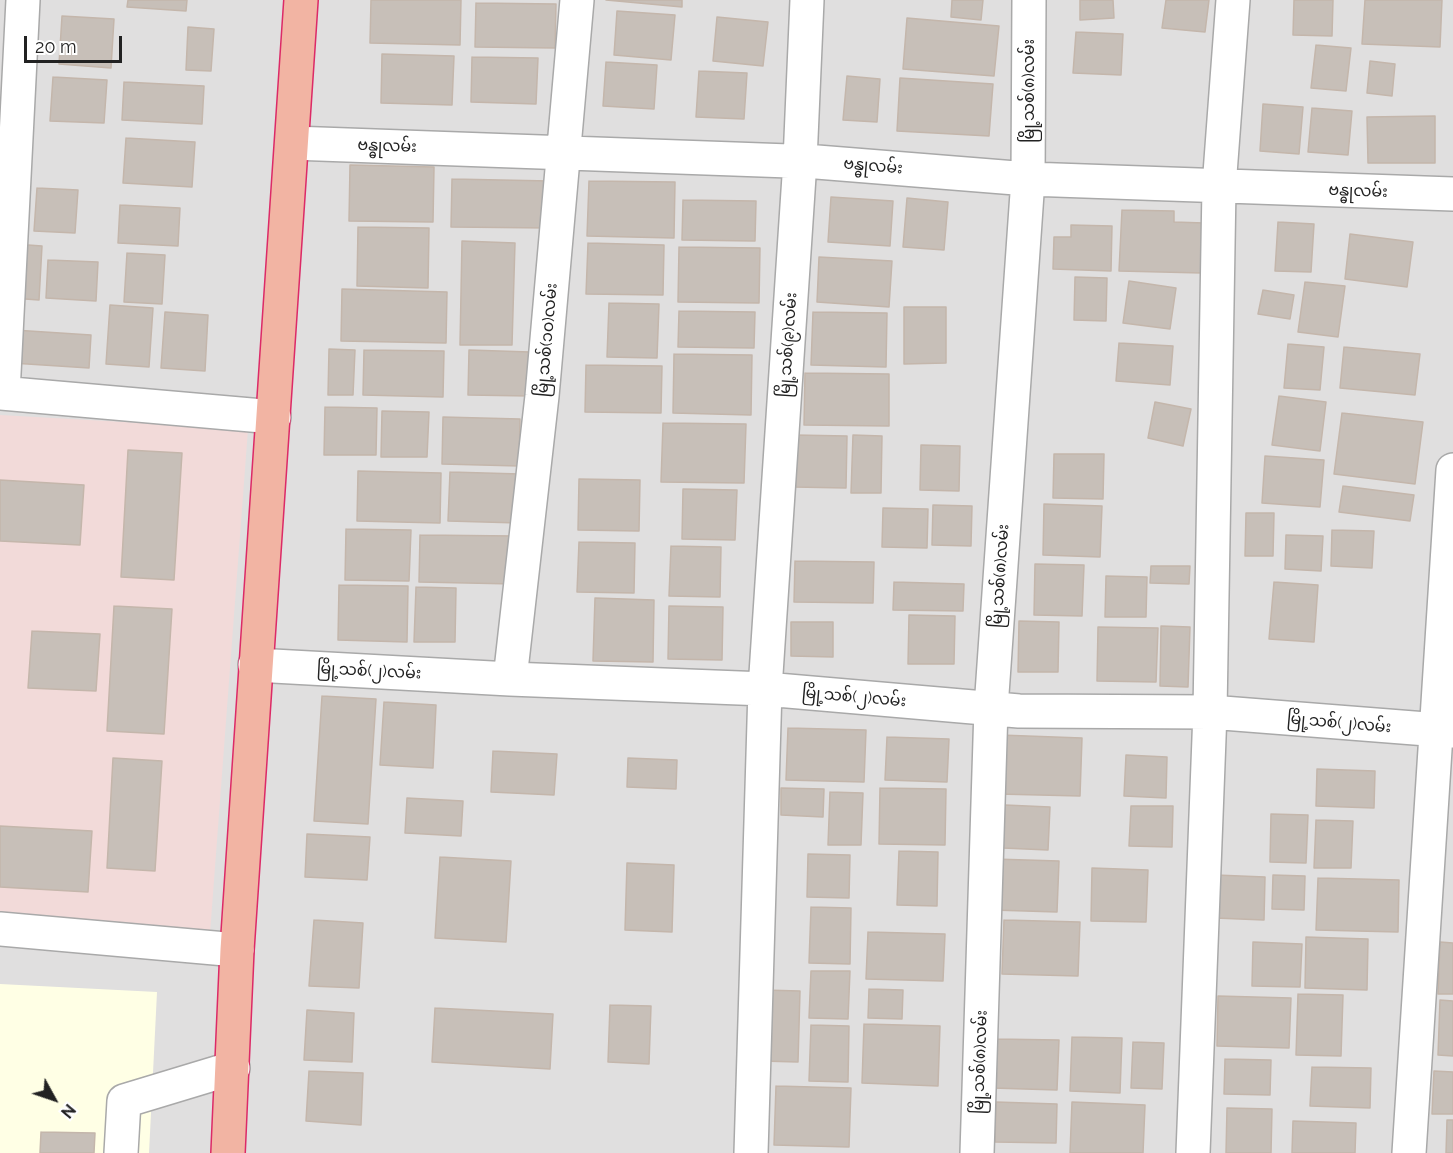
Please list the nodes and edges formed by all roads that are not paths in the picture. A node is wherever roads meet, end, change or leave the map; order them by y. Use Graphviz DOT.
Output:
graph roads {
  1 [pos="23,0"];
  2 [pos="301,0"];
  3 [pos="577,0"];
  4 [pos="807,0"];
  5 [pos="1029,0"];
  6 [pos="1233,0"];
  7 [pos="292,143"];
  8 [pos="564,153"];
  9 [pos="800,161"];
  10 [pos="1028,179"];
  11 [pos="1220,187"];
  12 [pos="1453,194"];
  13 [pos="2,393"];
  14 [pos="274,417"];
  15 [pos="1453,470"];
  16 [pos="255,665"];
  17 [pos="510,679"];
  18 [pos="765,689"];
  19 [pos="991,708"];
  20 [pos="1210,712"];
  21 [pos="1445,731"];
  22 [pos="0,929"];
  23 [pos="237,950"];
  24 [pos="233,1068"];
  25 [pos="121,1153"];
  26 [pos="228,1153"];
  27 [pos="751,1153"];
  28 [pos="977,1153"];
  29 [pos="1193,1153"];
  30 [pos="1409,1153"];
  1 -- 13 [label="street"];
  2 -- 7 [label="highway"];
  3 -- 8 [label="street, မြို့သစ်(၁၀)လမ်း"];
  4 -- 9 [label="street, မြို့သစ်(၉)လမ်း"];
  5 -- 10 [label="street, မြို့သစ်(၈)လမ်း"];
  6 -- 11 [label="street"];
  7 -- 8 [label="street, ဗန္ဓုလမ်း"];
  7 -- 14 [label="highway"];
  8 -- 9 [label="street, ဗန္ဓုလမ်း"];
  8 -- 17 [label="street, မြို့သစ်(၁၀)လမ်း"];
  9 -- 10 [label="street, ဗန္ဓုလမ်း"];
  9 -- 18 [label="street, မြို့သစ်(၉)လမ်း"];
  10 -- 11 [label="street, ဗန္ဓုလမ်း"];
  10 -- 19 [label="street, မြို့သစ်(၈)လမ်း"];
  11 -- 12 [label="street, ဗန္ဓုလမ်း"];
  11 -- 20 [label="street"];
  13 -- 14 [label="street"];
  14 -- 16 [label="highway"];
  15 -- 21 [label="street"];
  16 -- 17 [label="street, မြို့သစ်(၂)လမ်း"];
  16 -- 23 [label="highway"];
  17 -- 18 [label="street, မြို့သစ်(၂)လမ်း"];
  18 -- 19 [label="street, မြို့သစ်(၂)လမ်း"];
  18 -- 27 [label="street, မြို့သစ်(၉)လမ်း"];
  19 -- 20 [label="street, မြို့သစ်(၂)လမ်း"];
  19 -- 28 [label="street, မြို့သစ်(၈)လမ်း"];
  20 -- 21 [label="street, မြို့သစ်(၂)လမ်း"];
  20 -- 29 [label="street"];
  21 -- 30 [label="street"];
  22 -- 23 [label="street"];
  23 -- 24 [label="highway"];
  24 -- 25 [label="street"];
  24 -- 26 [label="highway"];
}
